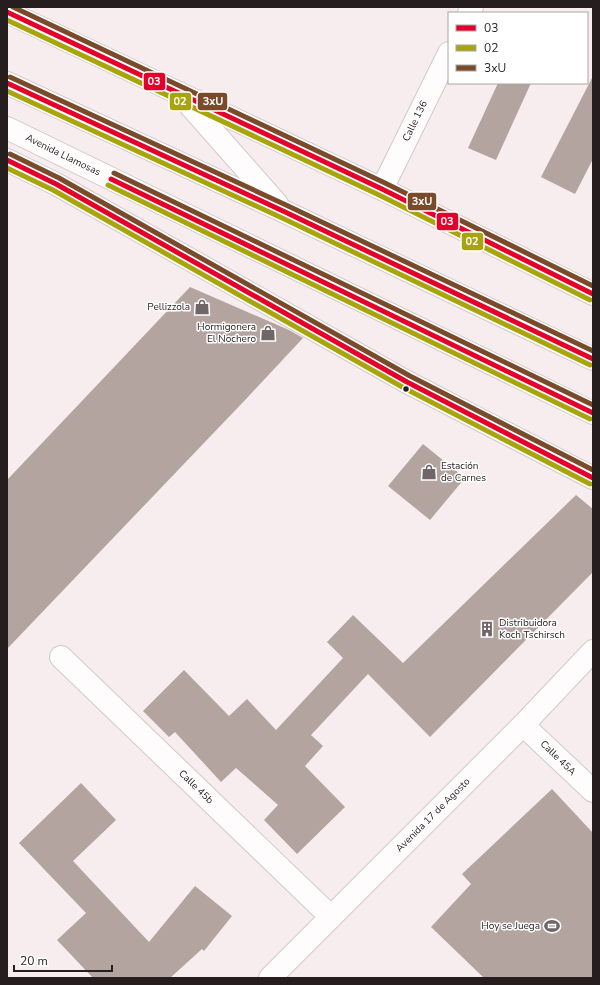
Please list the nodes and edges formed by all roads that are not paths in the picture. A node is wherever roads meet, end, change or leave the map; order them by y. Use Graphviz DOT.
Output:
graph roads {
  1 [pos="7,12"];
  2 [pos="448,55"];
  3 [pos="7,83"];
  4 [pos="180,94"];
  5 [pos="7,128"];
  6 [pos="7,160"];
  7 [pos="382,189"];
  8 [pos="283,211"];
  9 [pos="593,294"];
  10 [pos="593,359"];
  11 [pos="593,414"];
  12 [pos="593,478"];
  13 [pos="593,651"];
  14 [pos="60,657"];
  15 [pos="523,725"];
  16 [pos="593,791"];
  17 [pos="331,917"];
  18 [pos="270,978"];
  1 -- 4 [label="street"];
  2 -- 7 [label="street, Calle 136"];
  3 -- 8 [label="street"];
  4 -- 7 [label="street"];
  4 -- 8 [label="street"];
  5 -- 11 [label="street, Avenida Llamosas"];
  6 -- 12 [label="street"];
  7 -- 9 [label="street"];
  8 -- 10 [label="street"];
  13 -- 15 [label="street, Avenida 17 de Agosto"];
  14 -- 17 [label="street, Calle 45b"];
  15 -- 16 [label="street, Calle 45A"];
  15 -- 17 [label="street, Avenida 17 de Agosto"];
  17 -- 18 [label="street, Avenida 17 de Agosto"];
}
